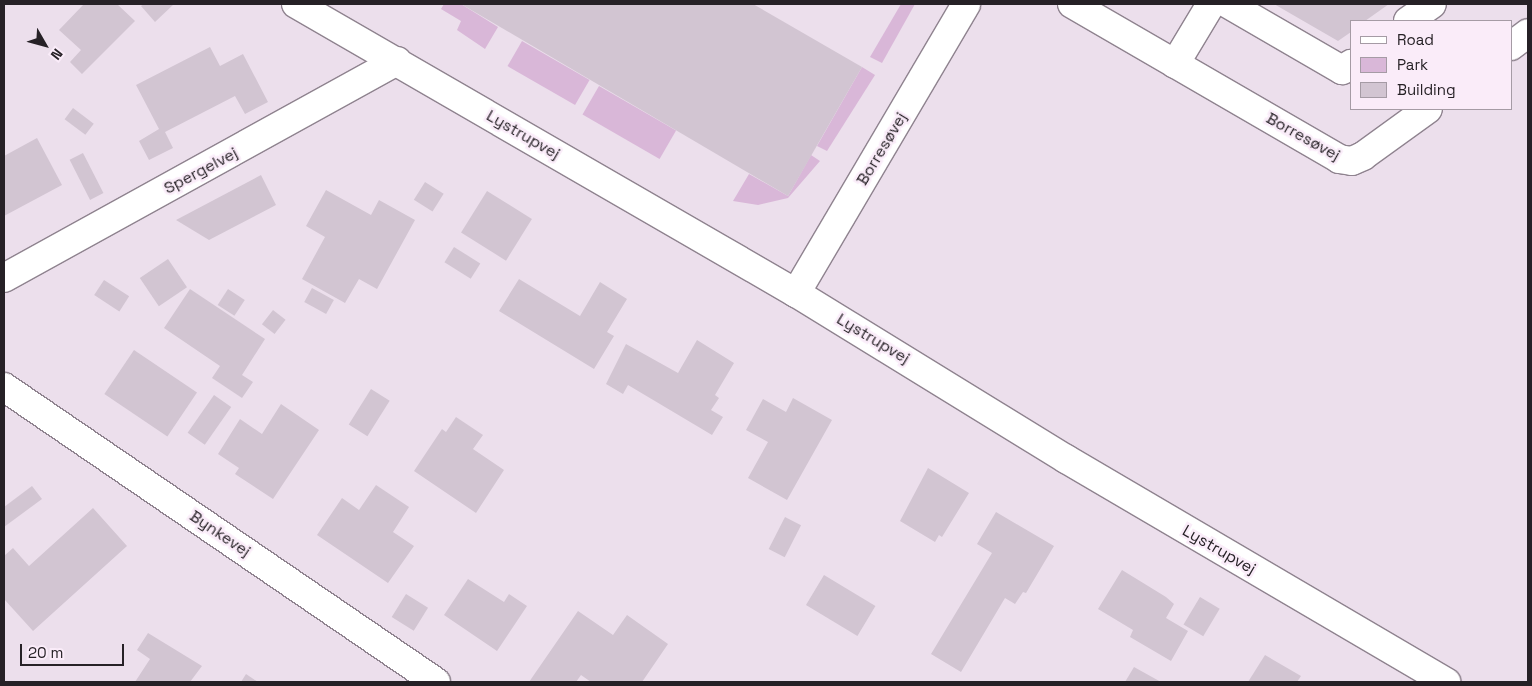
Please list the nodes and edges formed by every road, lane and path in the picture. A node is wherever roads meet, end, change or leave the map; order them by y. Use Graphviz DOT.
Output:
graph roads {
  1 [pos="296,4"];
  2 [pos="966,4"];
  3 [pos="1072,4"];
  4 [pos="1211,4"];
  5 [pos="1228,4"];
  6 [pos="1432,4"];
  7 [pos="1409,20"];
  8 [pos="1528,33"];
  9 [pos="1512,45"];
  10 [pos="397,61"];
  11 [pos="1175,64"];
  12 [pos="1350,65"];
  13 [pos="1427,110"];
  14 [pos="4,278"];
  15 [pos="796,292"];
  16 [pos="4,387"];
  17 [pos="436,682"];
  18 [pos="1446,682"];
  1 -- 10 [label="street, Lystrupvej"];
  2 -- 15 [label="street, Borresøvej"];
  3 -- 11 [label="street, Borresøvej"];
  4 -- 11 [label="street"];
  5 -- 12 [label="street"];
  6 -- 7 [label="street"];
  8 -- 9 [label="street"];
  10 -- 14 [label="street, Spergelvej"];
  10 -- 15 [label="street, Lystrupvej"];
  11 -- 13 [label="street, Borresøvej"];
  15 -- 18 [label="street, Lystrupvej"];
  16 -- 17 [label="street, Bynkevej"];
}
